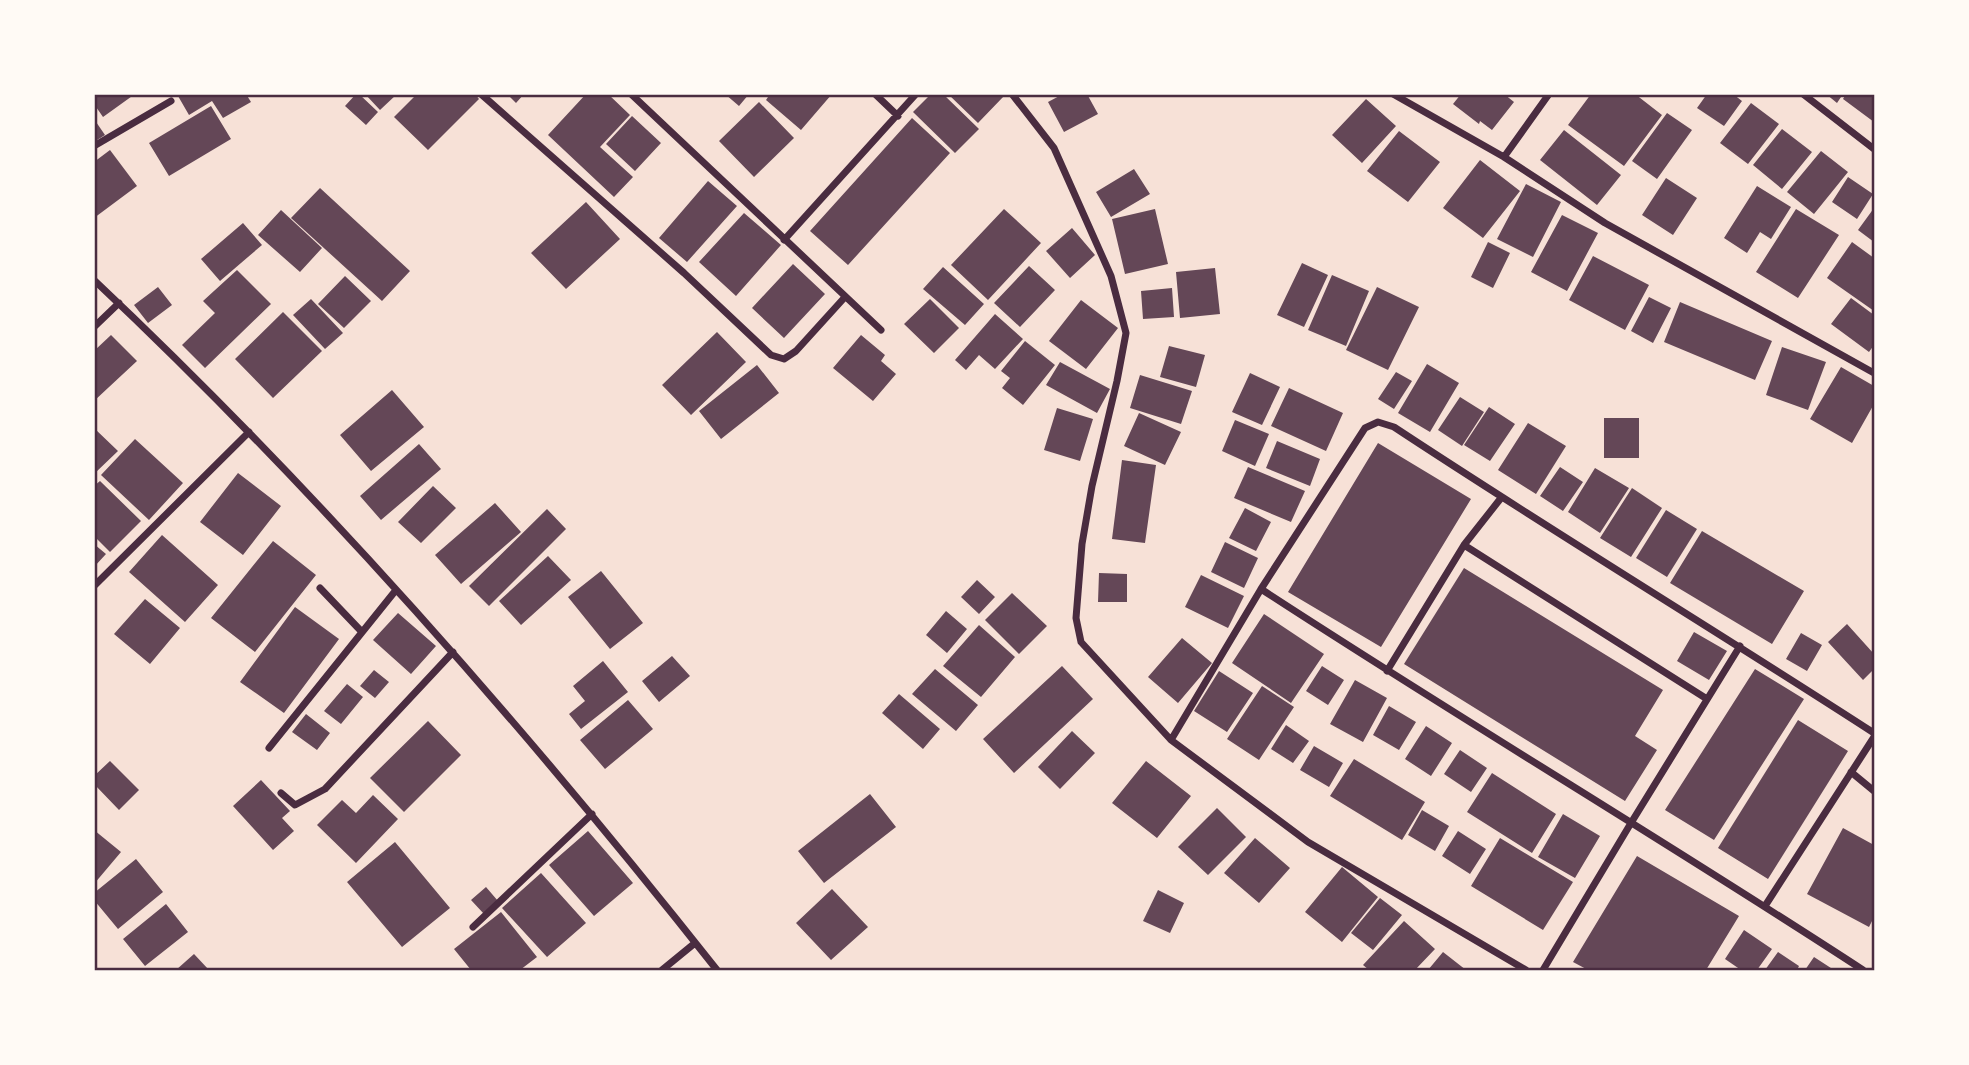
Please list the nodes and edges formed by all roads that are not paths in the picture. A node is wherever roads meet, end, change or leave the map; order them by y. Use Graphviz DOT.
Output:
graph roads {
  1 [pos="481,94"];
  2 [pos="631,94"];
  3 [pos="875,94"];
  4 [pos="916,94"];
  5 [pos="1012,94"];
  6 [pos="1393,94"];
  7 [pos="1549,94"];
  8 [pos="1803,94"];
  9 [pos="171,101"];
  10 [pos="898,116"];
  11 [pos="94,146"];
  12 [pos="1874,149"];
  13 [pos="1504,157"];
  14 [pos="784,240"];
  15 [pos="94,279"];
  16 [pos="845,297"];
  17 [pos="119,303"];
  18 [pos="94,327"];
  19 [pos="881,330"];
  20 [pos="1874,373"];
  21 [pos="249,432"];
  22 [pos="1501,498"];
  23 [pos="1464,545"];
  24 [pos="94,586"];
  25 [pos="320,588"];
  26 [pos="1261,589"];
  27 [pos="396,590"];
  28 [pos="361,631"];
  29 [pos="1740,646"];
  30 [pos="453,652"];
  31 [pos="1387,671"];
  32 [pos="1707,699"];
  33 [pos="1874,735"];
  34 [pos="1171,740"];
  35 [pos="269,748"];
  36 [pos="1851,772"];
  37 [pos="1874,792"];
  38 [pos="281,793"];
  39 [pos="592,814"];
  40 [pos="1630,823"];
  41 [pos="1765,906"];
  42 [pos="474,927"];
  43 [pos="695,943"];
  44 [pos="662,971"];
  45 [pos="717,971"];
  46 [pos="1526,971"];
  47 [pos="1544,971"];
  48 [pos="1863,971"];
  1 -- 16 [label="street"];
  2 -- 14 [label="street"];
  3 -- 10 [label="street"];
  4 -- 10 [label="street"];
  5 -- 34 [label="street"];
  6 -- 13 [label="street"];
  7 -- 13 [label="street"];
  8 -- 12 [label="street"];
  9 -- 11 [label="street"];
  10 -- 14 [label="street"];
  13 -- 20 [label="street"];
  14 -- 16 [label="street"];
  15 -- 17 [label="street"];
  16 -- 19 [label="street"];
  17 -- 18 [label="street"];
  17 -- 21 [label="street"];
  21 -- 24 [label="street"];
  21 -- 27 [label="street"];
  22 -- 23 [label="street"];
  22 -- 26 [label="street"];
  22 -- 29 [label="street"];
  23 -- 31 [label="street"];
  23 -- 32 [label="street"];
  25 -- 28 [label="street"];
  26 -- 31 [label="street"];
  26 -- 34 [label="street"];
  27 -- 28 [label="street"];
  27 -- 30 [label="street"];
  28 -- 35 [label="street"];
  29 -- 32 [label="street"];
  29 -- 33 [label="street"];
  30 -- 38 [label="street"];
  30 -- 39 [label="street"];
  31 -- 40 [label="street"];
  32 -- 40 [label="street"];
  33 -- 36 [label="street"];
  34 -- 46 [label="street"];
  36 -- 37 [label="street"];
  36 -- 41 [label="street"];
  39 -- 42 [label="street"];
  39 -- 43 [label="street"];
  40 -- 41 [label="street"];
  40 -- 47 [label="street"];
  41 -- 48 [label="street"];
  43 -- 44 [label="street"];
  43 -- 45 [label="street"];
}
